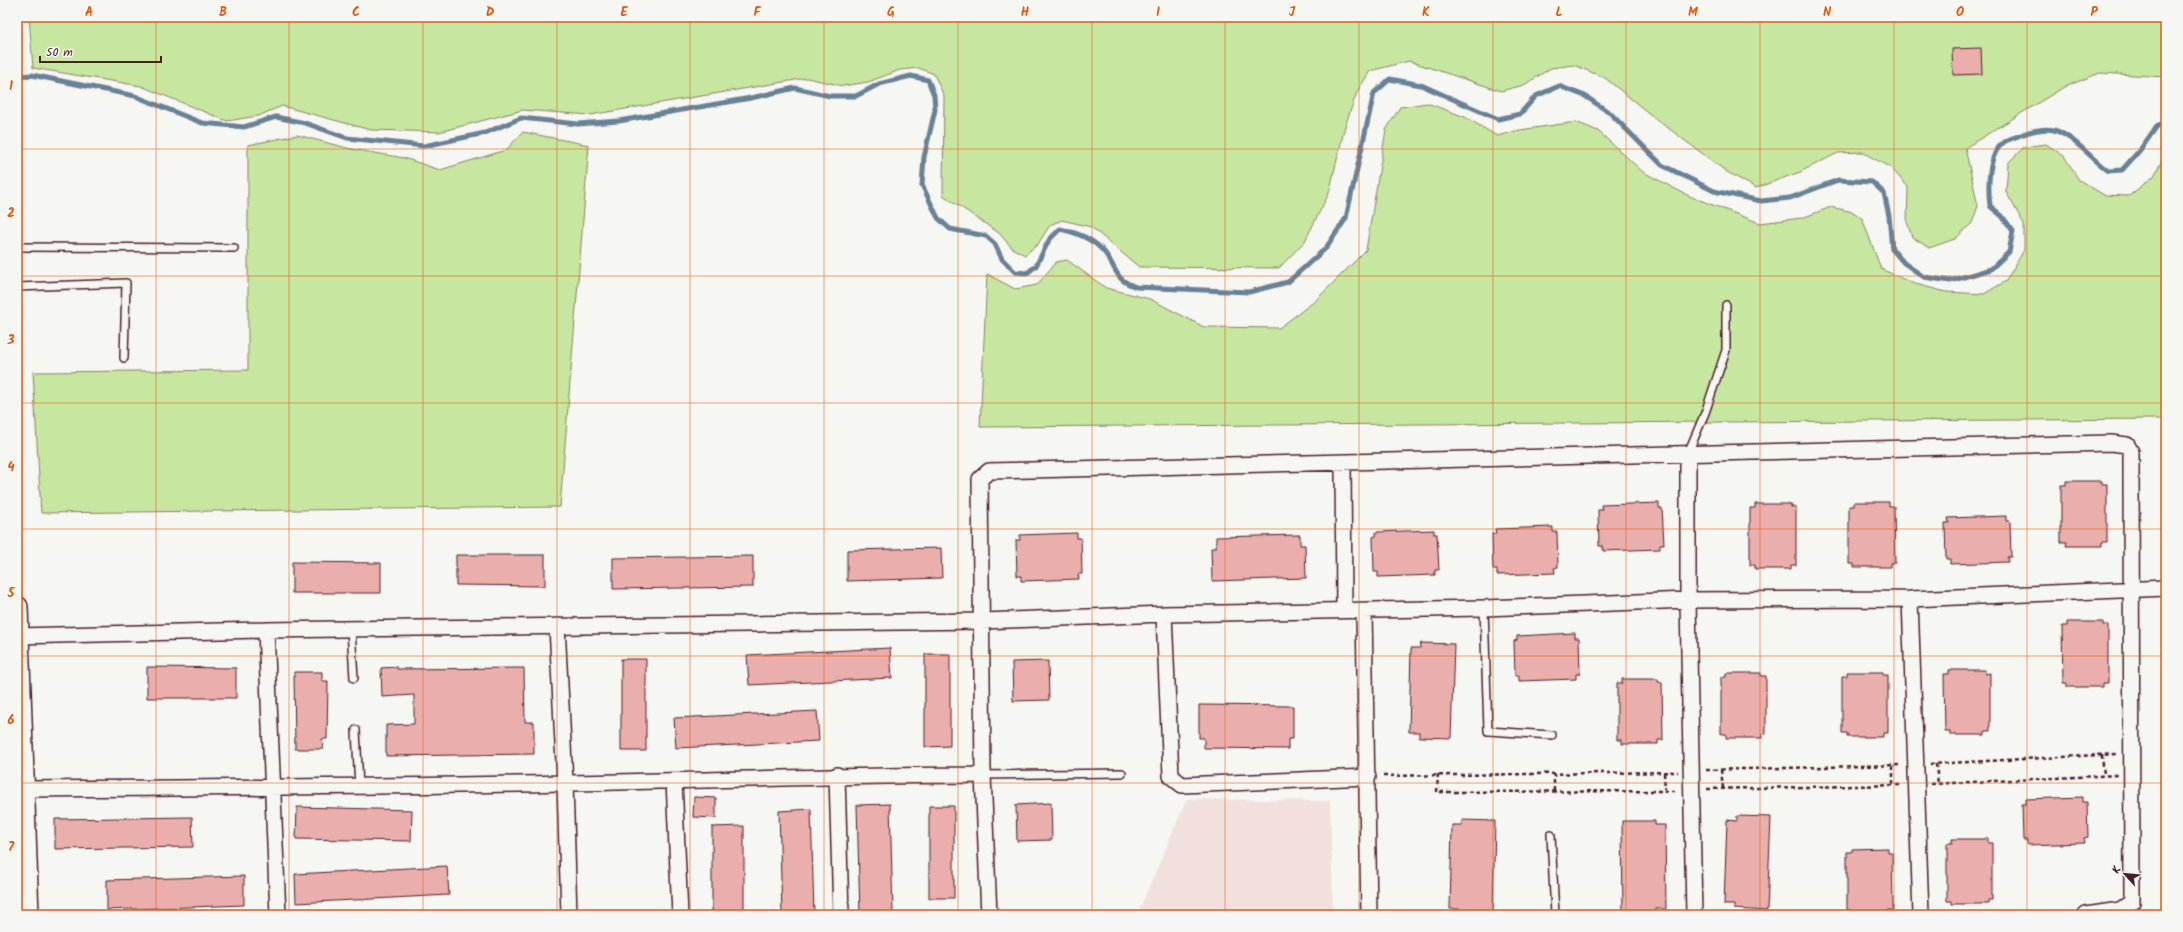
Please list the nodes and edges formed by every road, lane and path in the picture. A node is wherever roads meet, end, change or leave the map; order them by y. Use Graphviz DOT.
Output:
graph roads {
  1 [pos="17,248"];
  2 [pos="234,248"];
  3 [pos="17,287"];
  4 [pos="1726,305"];
  5 [pos="124,358"];
  6 [pos="1688,453"];
  7 [pos="1343,463"];
  8 [pos="2166,588"];
  9 [pos="2130,590"];
  10 [pos="1910,599"];
  11 [pos="1688,600"];
  12 [pos="17,607"];
  13 [pos="1484,608"];
  14 [pos="1344,610"];
  15 [pos="1364,611"];
  16 [pos="1164,614"];
  17 [pos="982,621"];
  18 [pos="557,626"];
  19 [pos="351,628"];
  20 [pos="266,630"];
  21 [pos="18,636"];
  22 [pos="354,678"];
  23 [pos="356,730"];
  24 [pos="1552,734"];
  25 [pos="2132,753"];
  26 [pos="2102,755"];
  27 [pos="1936,764"];
  28 [pos="1915,765"];
  29 [pos="1892,766"];
  30 [pos="1721,770"];
  31 [pos="1690,771"];
  32 [pos="1122,773"];
  33 [pos="1554,773"];
  34 [pos="1664,773"];
  35 [pos="1438,774"];
  36 [pos="2132,774"];
  37 [pos="837,775"];
  38 [pos="983,775"];
  39 [pos="2104,775"];
  40 [pos="1368,777"];
  41 [pos="674,781"];
  42 [pos="565,783"];
  43 [pos="1938,784"];
  44 [pos="1893,785"];
  45 [pos="1916,785"];
  46 [pos="358,787"];
  47 [pos="272,788"];
  48 [pos="1723,788"];
  49 [pos="23,789"];
  50 [pos="1691,790"];
  51 [pos="1554,791"];
  52 [pos="1665,792"];
  53 [pos="1551,834"];
  54 [pos="28,915"];
  55 [pos="278,915"];
  56 [pos="569,915"];
  57 [pos="680,915"];
  58 [pos="841,915"];
  59 [pos="989,915"];
  60 [pos="1369,915"];
  61 [pos="1555,915"];
  62 [pos="1694,915"];
  63 [pos="1921,915"];
  64 [pos="2086,915"];
  1 -- 2 [label="lane"];
  3 -- 5 [label="lane"];
  4 -- 6 [label="lane"];
  6 -- 7 [label="street"];
  6 -- 9 [label="street"];
  6 -- 11 [label="street"];
  7 -- 14 [label="street"];
  7 -- 17 [label="street"];
  8 -- 9 [label="street"];
  9 -- 10 [label="street"];
  9 -- 25 [label="street"];
  10 -- 11 [label="street"];
  10 -- 28 [label="street"];
  11 -- 13 [label="street"];
  11 -- 31 [label="street"];
  12 -- 21 [label="street"];
  13 -- 15 [label="street"];
  13 -- 24 [label="lane"];
  14 -- 15 [label="street"];
  14 -- 16 [label="street"];
  15 -- 40 [label="street"];
  16 -- 17 [label="street"];
  16 -- 40 [label="street"];
  17 -- 18 [label="street"];
  17 -- 38 [label="street"];
  18 -- 19 [label="street"];
  18 -- 42 [label="street"];
  19 -- 20 [label="street"];
  19 -- 22 [label="lane"];
  20 -- 21 [label="street"];
  20 -- 47 [label="street"];
  21 -- 49 [label="street"];
  23 -- 46 [label="lane"];
  25 -- 26 [label="path"];
  25 -- 36 [label="street"];
  26 -- 27 [label="path"];
  26 -- 39 [label="path"];
  27 -- 28 [label="path"];
  27 -- 43 [label="path"];
  28 -- 29 [label="path"];
  28 -- 45 [label="street"];
  29 -- 30 [label="path"];
  29 -- 44 [label="path"];
  30 -- 31 [label="path"];
  30 -- 48 [label="path"];
  31 -- 34 [label="path"];
  31 -- 50 [label="street"];
  32 -- 38 [label="lane"];
  33 -- 34 [label="path"];
  33 -- 35 [label="path"];
  33 -- 51 [label="path"];
  34 -- 52 [label="path"];
  35 -- 40 [label="path"];
  35 -- 51 [label="path"];
  36 -- 39 [label="path"];
  36 -- 64 [label="street"];
  37 -- 38 [label="street"];
  37 -- 41 [label="street"];
  37 -- 58 [label="street"];
  38 -- 59 [label="street"];
  39 -- 43 [label="path"];
  40 -- 60 [label="street"];
  41 -- 42 [label="street"];
  41 -- 57 [label="street"];
  42 -- 46 [label="street"];
  42 -- 56 [label="street"];
  43 -- 45 [label="path"];
  44 -- 45 [label="path"];
  44 -- 48 [label="path"];
  45 -- 63 [label="street"];
  46 -- 47 [label="street"];
  47 -- 49 [label="street"];
  47 -- 55 [label="street"];
  48 -- 50 [label="path"];
  49 -- 54 [label="street"];
  50 -- 52 [label="path"];
  50 -- 62 [label="street"];
  51 -- 52 [label="path"];
  53 -- 61 [label="lane"];
}
